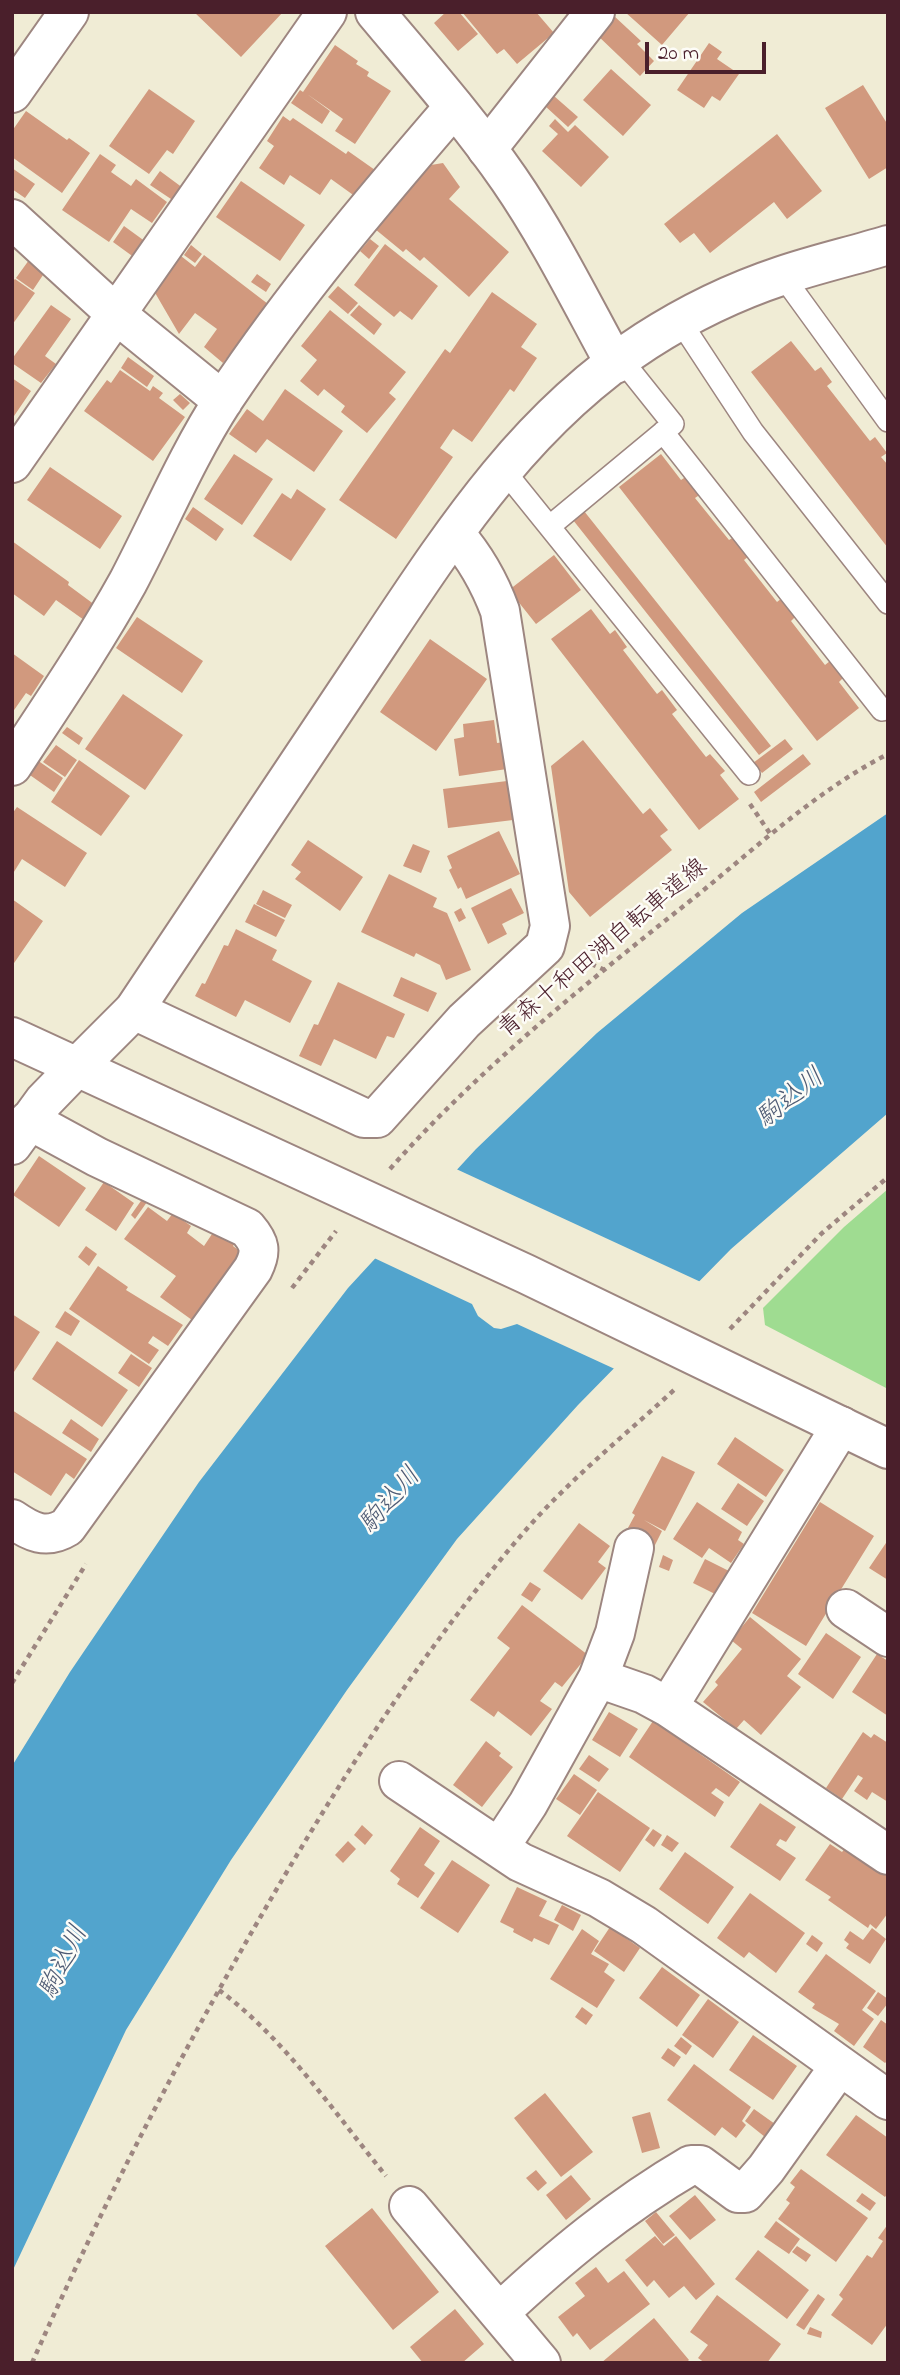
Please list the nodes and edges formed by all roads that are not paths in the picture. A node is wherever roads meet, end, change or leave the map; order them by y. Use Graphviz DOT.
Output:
graph roads {
  1 [pos="69,12"];
  2 [pos="327,12"];
  3 [pos="375,12"];
  4 [pos="594,12"];
  5 [pos="12,93"];
  6 [pos="454,107"];
  7 [pos="487,149"];
  8 [pos="12,219"];
  9 [pos="888,245"];
  10 [pos="782,275"];
  11 [pos="116,314"];
  12 [pos="680,321"];
  13 [pos="618,361"];
  14 [pos="223,401"];
  15 [pos="888,421"];
  16 [pos="663,432"];
  17 [pos="12,463"];
  18 [pos="502,468"];
  19 [pos="550,526"];
  20 [pos="454,534"];
  21 [pos="888,603"];
  22 [pos="882,710"];
  23 [pos="12,766"];
  24 [pos="749,774"];
  25 [pos="134,1010"];
  26 [pos="12,1037"];
  27 [pos="76,1068"];
  28 [pos="21,1132"];
  29 [pos="841,1426"];
  30 [pos="888,1449"];
  31 [pos="12,1519"];
  32 [pos="634,1548"];
  33 [pos="846,1609"];
  34 [pos="888,1637"];
  35 [pos="598,1678"];
  36 [pos="668,1707"];
  37 [pos="399,1781"];
  38 [pos="499,1848"];
  39 [pos="888,1855"];
  40 [pos="839,2067"];
  41 [pos="888,2099"];
  42 [pos="409,2206"];
  43 [pos="499,2313"];
  44 [pos="541,2363"];
  1 -- 5 [label="street"];
  2 -- 11 [label="street"];
  3 -- 6 [label="street"];
  4 -- 7 [label="street"];
  6 -- 7 [label="street"];
  6 -- 14 [label="street"];
  7 -- 13 [label="street"];
  8 -- 11 [label="street"];
  9 -- 10 [label="street"];
  10 -- 12 [label="street"];
  10 -- 15 [label="lane"];
  11 -- 14 [label="street"];
  11 -- 17 [label="street"];
  12 -- 13 [label="street"];
  12 -- 21 [label="lane"];
  13 -- 16 [label="lane"];
  13 -- 18 [label="street"];
  14 -- 23 [label="street"];
  16 -- 19 [label="lane"];
  16 -- 22 [label="lane"];
  18 -- 19 [label="lane"];
  18 -- 20 [label="street"];
  19 -- 24 [label="lane"];
  20 -- 25 [label="street"];
  20 -- 25 [label="street"];
  25 -- 27 [label="street"];
  26 -- 27 [label="street"];
  27 -- 28 [label="street"];
  27 -- 29 [label="street"];
  28 -- 31 [label="street"];
  29 -- 30 [label="street"];
  29 -- 36 [label="street"];
  32 -- 35 [label="street"];
  33 -- 34 [label="street"];
  35 -- 36 [label="street"];
  35 -- 38 [label="street"];
  36 -- 39 [label="street"];
  37 -- 38 [label="street"];
  38 -- 40 [label="street"];
  40 -- 41 [label="street"];
  40 -- 43 [label="street"];
  42 -- 43 [label="street"];
  43 -- 44 [label="street"];
}
